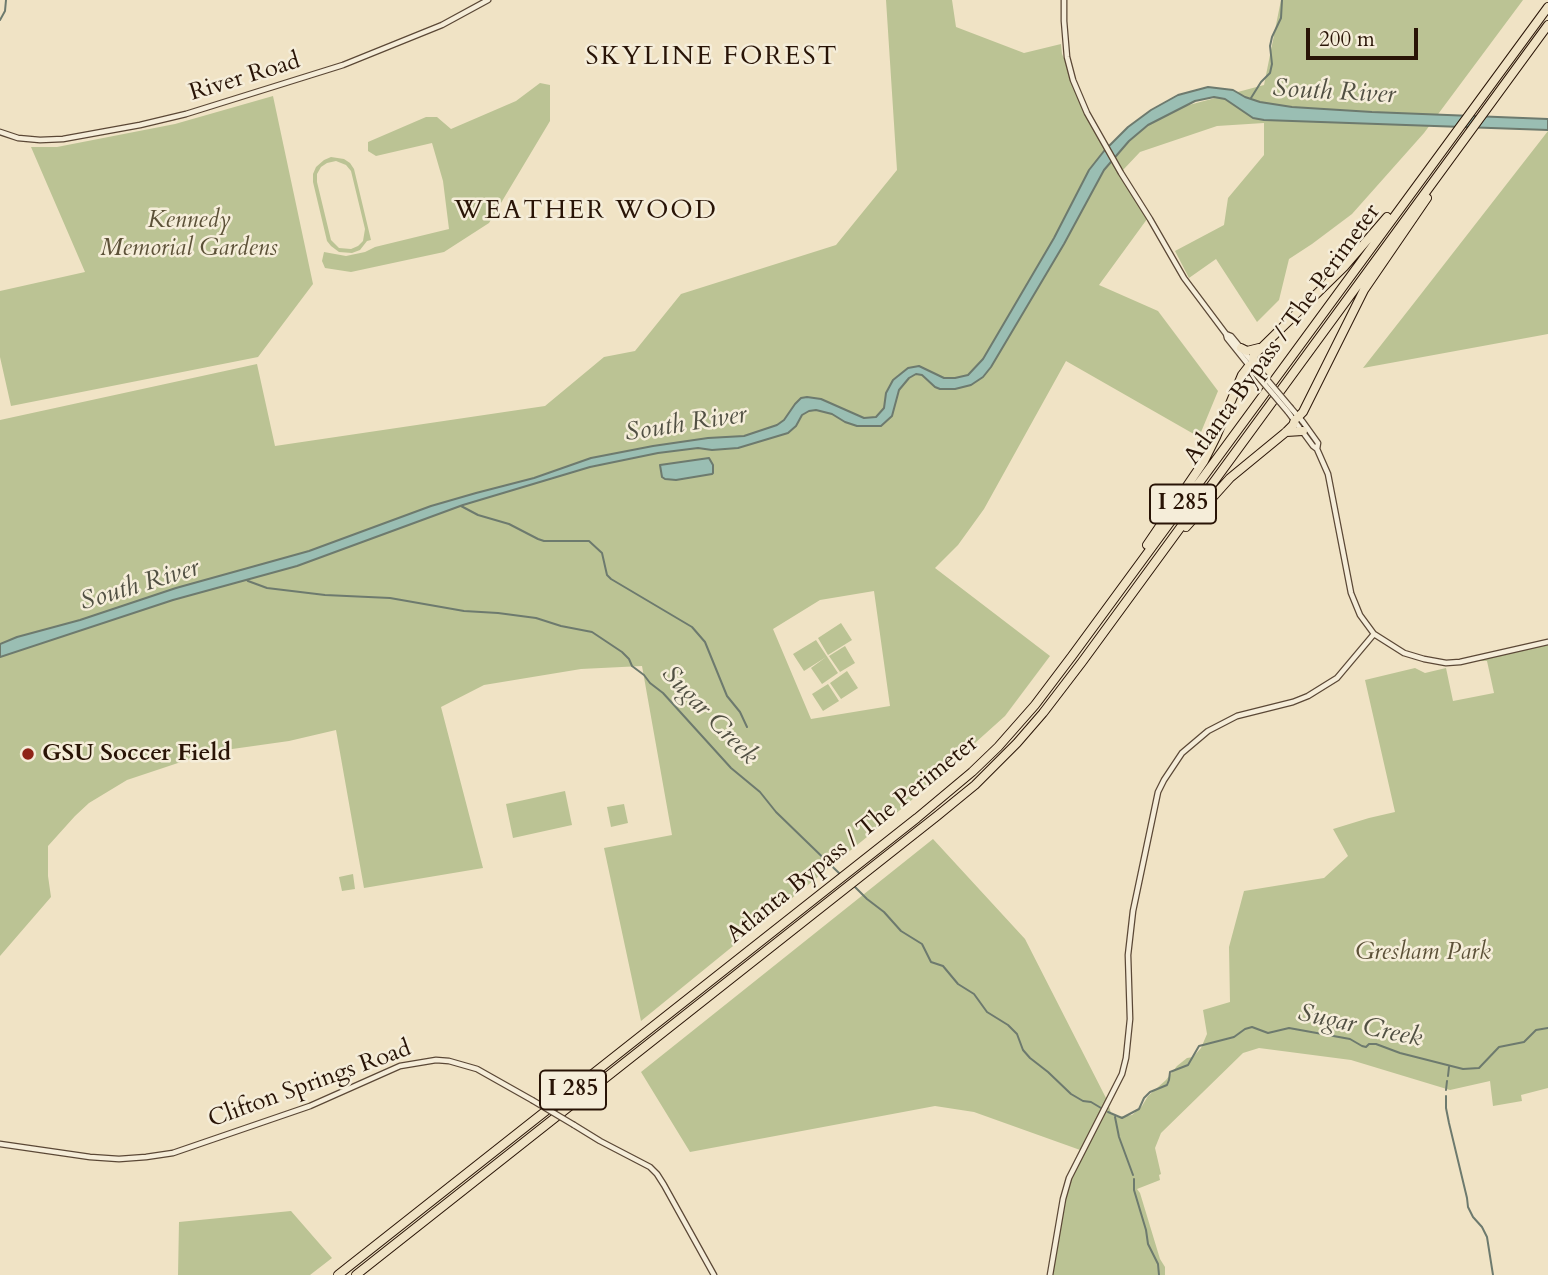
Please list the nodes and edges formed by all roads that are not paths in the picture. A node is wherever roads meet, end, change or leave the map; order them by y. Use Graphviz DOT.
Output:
graph roads {
  1 [pos="488,0"];
  2 [pos="1064,0"];
  3 [pos="1548,7"];
  4 [pos="1548,25"];
  5 [pos="0,132"];
  6 [pos="1468,134"];
  7 [pos="1427,170"];
  8 [pos="1226,334"];
  9 [pos="1262,347"];
  10 [pos="1241,348"];
  11 [pos="1254,368"];
  12 [pos="1297,418"];
  13 [pos="1303,430"];
  14 [pos="1286,432"];
  15 [pos="1317,449"];
  16 [pos="1158,558"];
  17 [pos="1109,605"];
  18 [pos="1374,634"];
  19 [pos="1548,642"];
  20 [pos="0,1144"];
  21 [pos="338,1275"];
  22 [pos="356,1275"];
  23 [pos="714,1275"];
  24 [pos="1050,1275"];
  1 -- 5 [label="street, River Road"];
  2 -- 8 [label="street"];
  3 -- 7 [label="highway, Atlanta Bypass / The Perimeter / I 285"];
  4 -- 6 [label="highway, Atlanta Bypass / The Perimeter / I 285"];
  6 -- 12 [label="highway"];
  6 -- 16 [label="highway, Atlanta Bypass / The Perimeter / I 285"];
  7 -- 9 [label="highway"];
  7 -- 17 [label="highway, Atlanta Bypass / The Perimeter / I 285"];
  8 -- 10 [label="street"];
  8 -- 11 [label="street"];
  9 -- 10 [label="highway"];
  9 -- 11 [label="highway"];
  10 -- 11 [label="street"];
  11 -- 12 [label="street, bridge"];
  11 -- 17 [label="highway"];
  12 -- 13 [label="street"];
  12 -- 14 [label="highway"];
  12 -- 15 [label="street"];
  13 -- 14 [label="highway"];
  13 -- 15 [label="street"];
  14 -- 16 [label="highway"];
  15 -- 18 [label="street"];
  16 -- 22 [label="highway, Atlanta Bypass / The Perimeter / I 285"];
  17 -- 21 [label="highway, Atlanta Bypass / The Perimeter / I 285"];
  18 -- 19 [label="street"];
  18 -- 24 [label="street"];
  20 -- 23 [label="street, Clifton Springs Road, bridge"];
}
